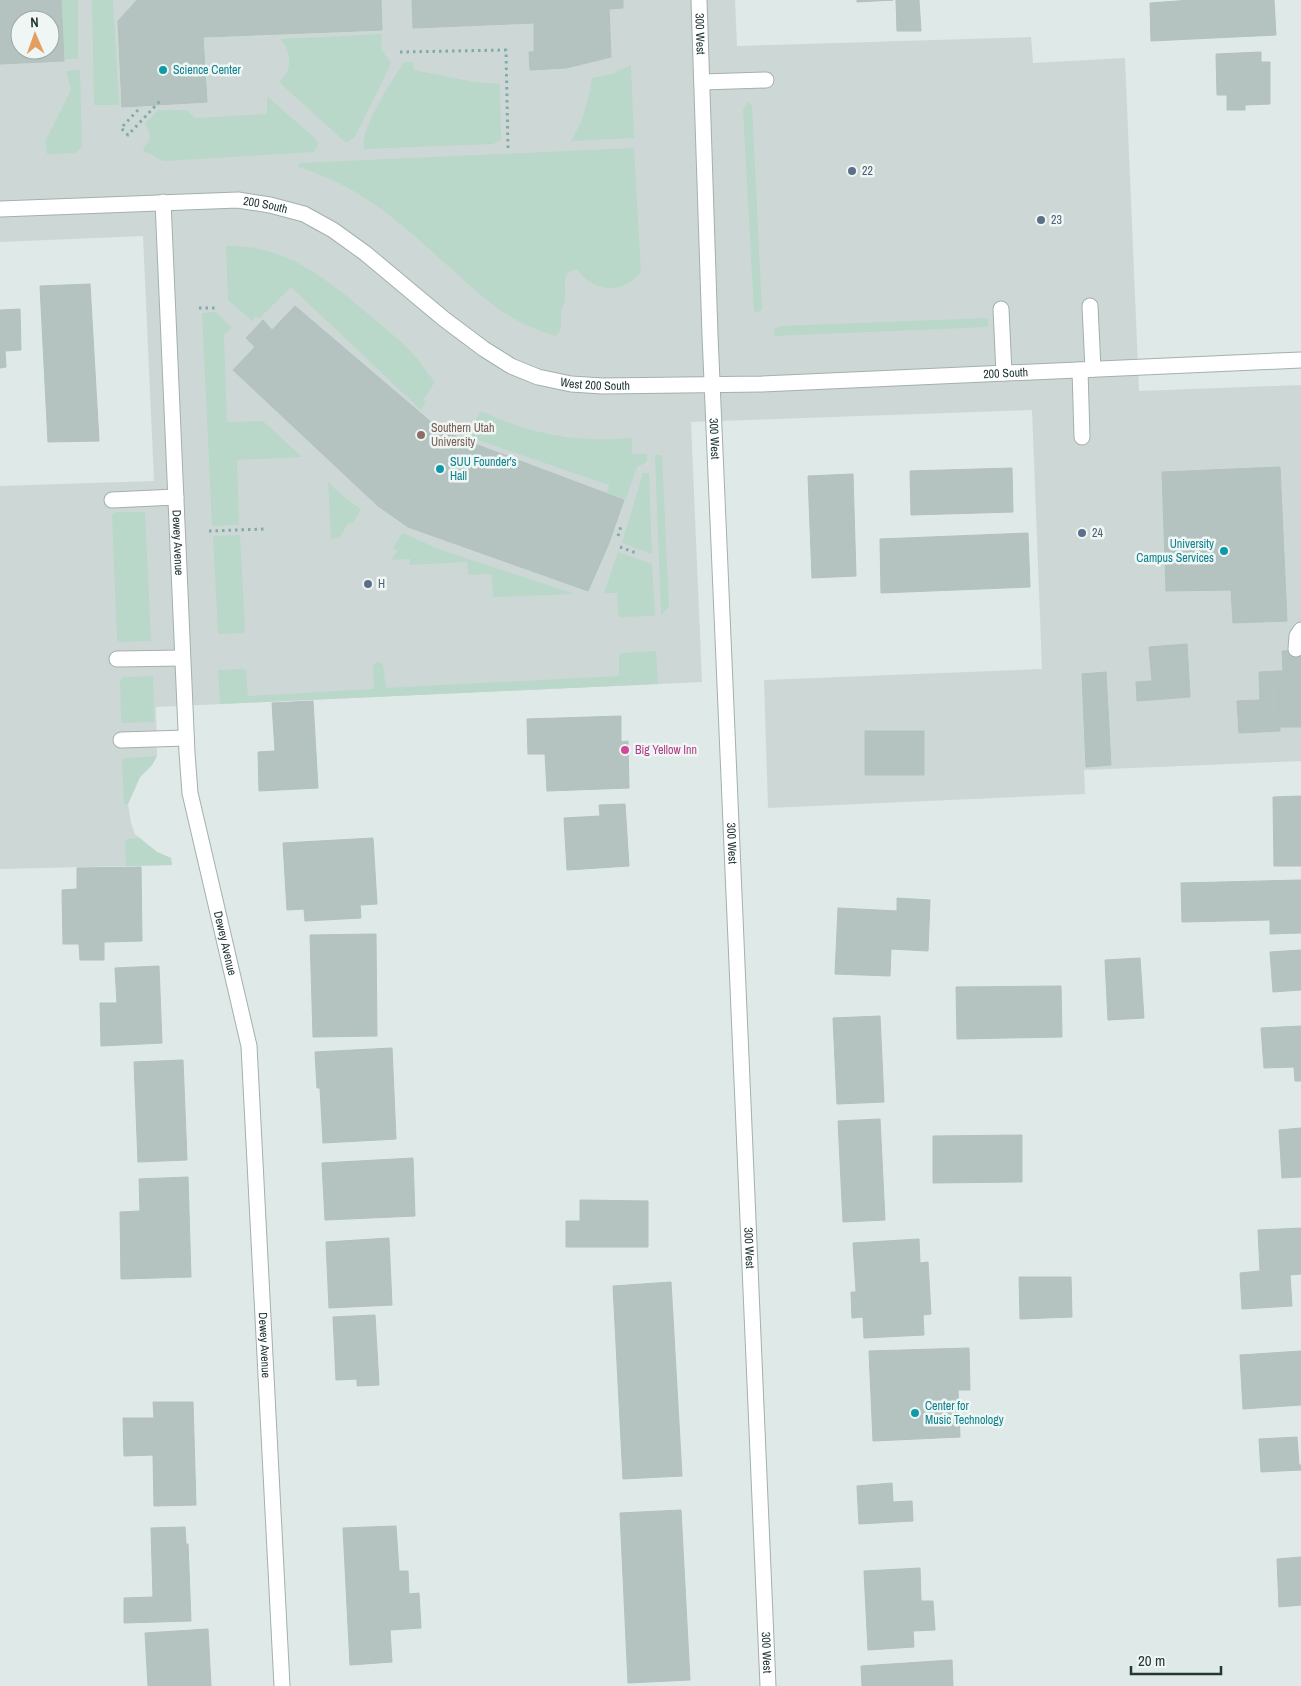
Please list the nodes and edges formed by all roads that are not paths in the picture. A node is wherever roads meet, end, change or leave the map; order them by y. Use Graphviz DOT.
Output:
graph roads {
  1 [pos="699,0"];
  2 [pos="766,80"];
  3 [pos="702,82"];
  4 [pos="163,202"];
  5 [pos="0,209"];
  6 [pos="1090,306"];
  7 [pos="1001,309"];
  8 [pos="484,349"];
  9 [pos="1301,360"];
  10 [pos="1086,370"];
  11 [pos="1004,374"];
  12 [pos="712,385"];
  13 [pos="1082,437"];
  14 [pos="176,497"];
  15 [pos="112,500"];
  16 [pos="1301,630"];
  17 [pos="1296,649"];
  18 [pos="182,658"];
  19 [pos="117,659"];
  20 [pos="186,738"];
  21 [pos="120,740"];
  22 [pos="282,1686"];
  23 [pos="768,1686"];
  1 -- 3 [label="street, 300 West"];
  2 -- 3 [label="street"];
  3 -- 12 [label="street, 300 West"];
  4 -- 5 [label="street, 200 South"];
  4 -- 8 [label="street, 200 South"];
  4 -- 14 [label="street, Dewey Avenue"];
  6 -- 10 [label="street"];
  7 -- 11 [label="street"];
  8 -- 12 [label="street, West 200 South"];
  9 -- 10 [label="street, 200 South"];
  10 -- 11 [label="street, 200 South"];
  10 -- 13 [label="street"];
  11 -- 12 [label="street, 200 South"];
  12 -- 23 [label="street, 300 West"];
  14 -- 15 [label="street"];
  14 -- 18 [label="street, Dewey Avenue"];
  16 -- 17 [label="street"];
  18 -- 19 [label="street"];
  18 -- 20 [label="street, Dewey Avenue"];
  20 -- 21 [label="street"];
  20 -- 22 [label="street, Dewey Avenue"];
}
